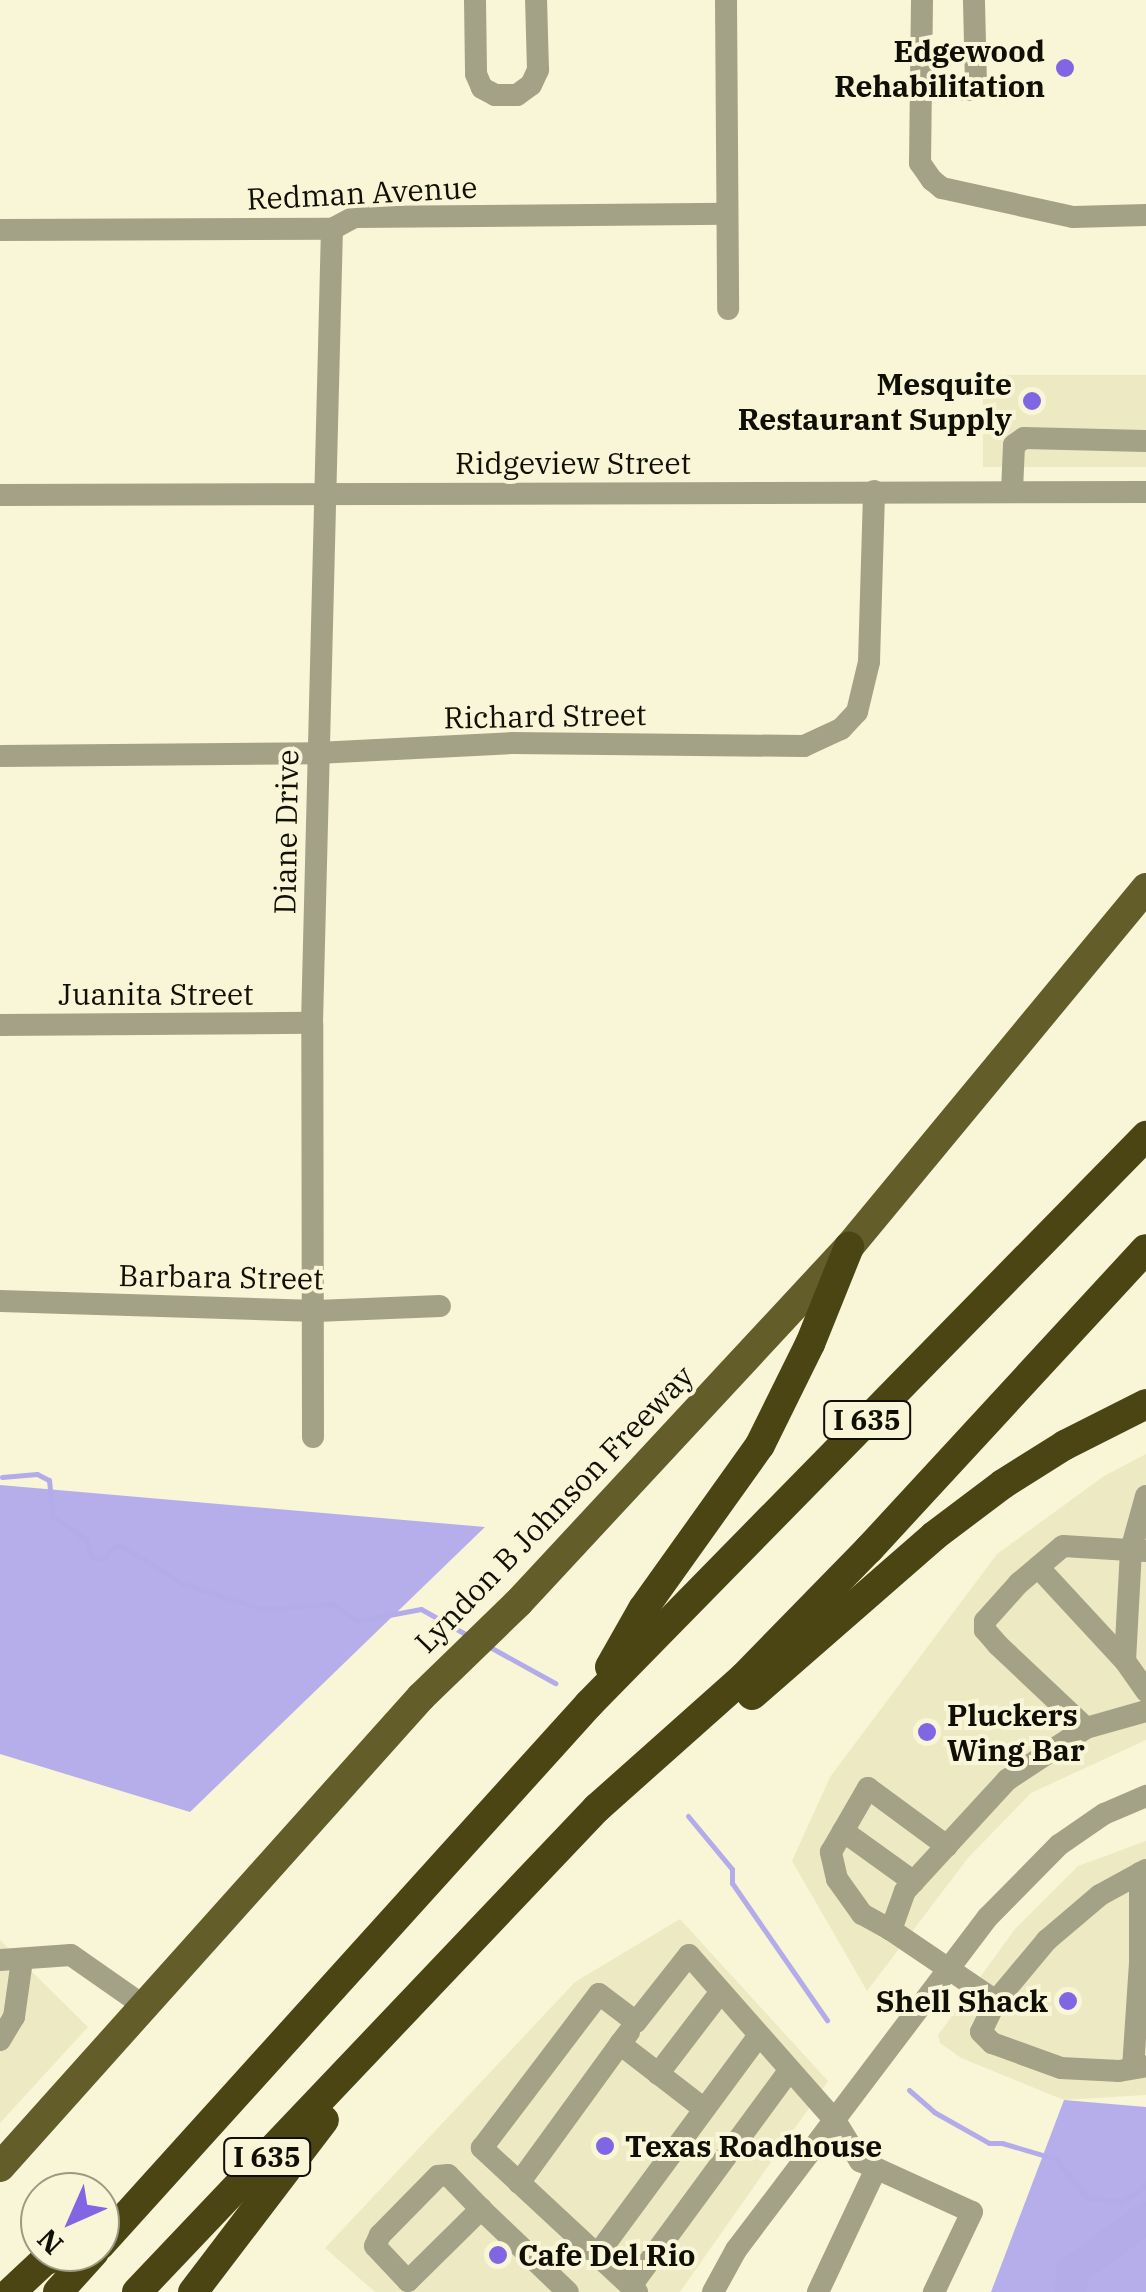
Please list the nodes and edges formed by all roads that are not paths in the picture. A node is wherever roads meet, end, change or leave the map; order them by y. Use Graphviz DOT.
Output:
graph roads {
  1 [pos="474,0"];
  2 [pos="536,0"];
  3 [pos="726,0"];
  4 [pos="922,0"];
  5 [pos="974,0"];
  6 [pos="921,90"];
  7 [pos="727,214"];
  8 [pos="1146,215"];
  9 [pos="332,229"];
  10 [pos="0,230"];
  11 [pos="728,309"];
  12 [pos="1146,441"];
  13 [pos="874,491"];
  14 [pos="1012,491"];
  15 [pos="1146,492"];
  16 [pos="325,494"];
  17 [pos="0,495"];
  18 [pos="317,753"];
  19 [pos="0,756"];
  20 [pos="1146,888"];
  21 [pos="312,1023"];
  22 [pos="0,1025"];
  23 [pos="1146,1136"];
  24 [pos="849,1247"];
  25 [pos="1146,1249"];
  26 [pos="0,1301"];
  27 [pos="440,1306"];
  28 [pos="316,1311"];
  29 [pos="1146,1404"];
  30 [pos="313,1437"];
  31 [pos="1146,1496"];
  32 [pos="1138,1550"];
  33 [pos="1038,1567"];
  34 [pos="1124,1661"];
  35 [pos="1146,1690"];
  36 [pos="589,1704"];
  37 [pos="1146,1711"];
  38 [pos="1086,1728"];
  39 [pos="1146,1796"];
  40 [pos="597,1808"];
  41 [pos="844,1831"];
  42 [pos="948,1846"];
  43 [pos="1143,1871"];
  44 [pos="914,1882"];
  45 [pos="891,1930"];
  46 [pos="11,1960"];
  47 [pos="950,1969"];
  48 [pos="720,1993"];
  49 [pos="996,2001"];
  50 [pos="144,2006"];
  51 [pos="396,2022"];
  52 [pos="636,2022"];
  53 [pos="758,2037"];
  54 [pos="0,2040"];
  55 [pos="620,2044"];
  56 [pos="1139,2067"];
  57 [pos="789,2071"];
  58 [pos="658,2074"];
  59 [pos="704,2109"];
  60 [pos="836,2122"];
  61 [pos="0,2166"];
  62 [pos="876,2169"];
  63 [pos="520,2183"];
  64 [pos="481,2209"];
  65 [pos="120,2222"];
  66 [pos="597,2255"];
  67 [pos="32,2272"];
  68 [pos="76,2272"];
  69 [pos="408,2288"];
  70 [pos="634,2289"];
  71 [pos="11,2292"];
  72 [pos="58,2292"];
  73 [pos="137,2292"];
  74 [pos="192,2292"];
  75 [pos="568,2292"];
  76 [pos="713,2292"];
  77 [pos="818,2292"];
  78 [pos="934,2292"];
  1 -- 2 [label="street"];
  3 -- 7 [label="street"];
  4 -- 6 [label="street"];
  5 -- 6 [label="street"];
  6 -- 8 [label="street"];
  7 -- 9 [label="street, Redman Avenue"];
  7 -- 11 [label="street"];
  9 -- 10 [label="street, Redman Avenue"];
  9 -- 16 [label="street, Diane Drive"];
  12 -- 14 [label="street"];
  13 -- 14 [label="street, Ridgeview Street"];
  13 -- 16 [label="street, Ridgeview Street"];
  13 -- 18 [label="street, Richard Street"];
  14 -- 15 [label="street, Ridgeview Street"];
  16 -- 17 [label="street, Ridgeview Street"];
  16 -- 18 [label="street, Diane Drive"];
  18 -- 19 [label="street, Richard Street"];
  18 -- 21 [label="street, Diane Drive"];
  20 -- 24 [label="main road, Lyndon B Johnson Freeway"];
  21 -- 22 [label="street, Juanita Street"];
  21 -- 28 [label="street, Diane Drive"];
  23 -- 36 [label="highway, I 635"];
  24 -- 36 [label="highway"];
  24 -- 50 [label="main road, Lyndon B Johnson Freeway"];
  25 -- 40 [label="highway, I 635"];
  26 -- 28 [label="street, Barbara Street"];
  27 -- 28 [label="street, Barbara Street"];
  28 -- 30 [label="street, Diane Drive"];
  29 -- 40 [label="highway"];
  31 -- 32 [label="street"];
  32 -- 33 [label="street"];
  32 -- 34 [label="street"];
  33 -- 34 [label="street"];
  33 -- 38 [label="street"];
  34 -- 35 [label="street"];
  36 -- 65 [label="highway, I 635"];
  37 -- 38 [label="street"];
  38 -- 42 [label="street"];
  39 -- 47 [label="street"];
  40 -- 51 [label="highway, I 635"];
  41 -- 42 [label="street"];
  41 -- 44 [label="street"];
  41 -- 45 [label="street"];
  42 -- 44 [label="street"];
  43 -- 49 [label="street"];
  43 -- 56 [label="street"];
  44 -- 45 [label="street"];
  45 -- 47 [label="street"];
  46 -- 50 [label="street"];
  46 -- 54 [label="street"];
  47 -- 49 [label="street"];
  47 -- 60 [label="street"];
  48 -- 52 [label="street"];
  48 -- 53 [label="street"];
  48 -- 58 [label="street"];
  49 -- 56 [label="street"];
  50 -- 61 [label="main road, Lyndon B Johnson Freeway"];
  51 -- 73 [label="highway, I 635"];
  51 -- 74 [label="highway"];
  52 -- 55 [label="street"];
  52 -- 63 [label="street"];
  53 -- 57 [label="street"];
  53 -- 59 [label="street"];
  55 -- 58 [label="street"];
  55 -- 63 [label="street"];
  57 -- 60 [label="street"];
  57 -- 70 [label="street"];
  58 -- 59 [label="street"];
  59 -- 66 [label="street"];
  60 -- 62 [label="street"];
  60 -- 76 [label="street"];
  62 -- 77 [label="street"];
  62 -- 78 [label="street"];
  63 -- 66 [label="street"];
  64 -- 69 [label="street"];
  64 -- 69 [label="street"];
  64 -- 75 [label="street"];
  66 -- 70 [label="street"];
  67 -- 71 [label="highway"];
  68 -- 72 [label="highway, I 635"];
}
